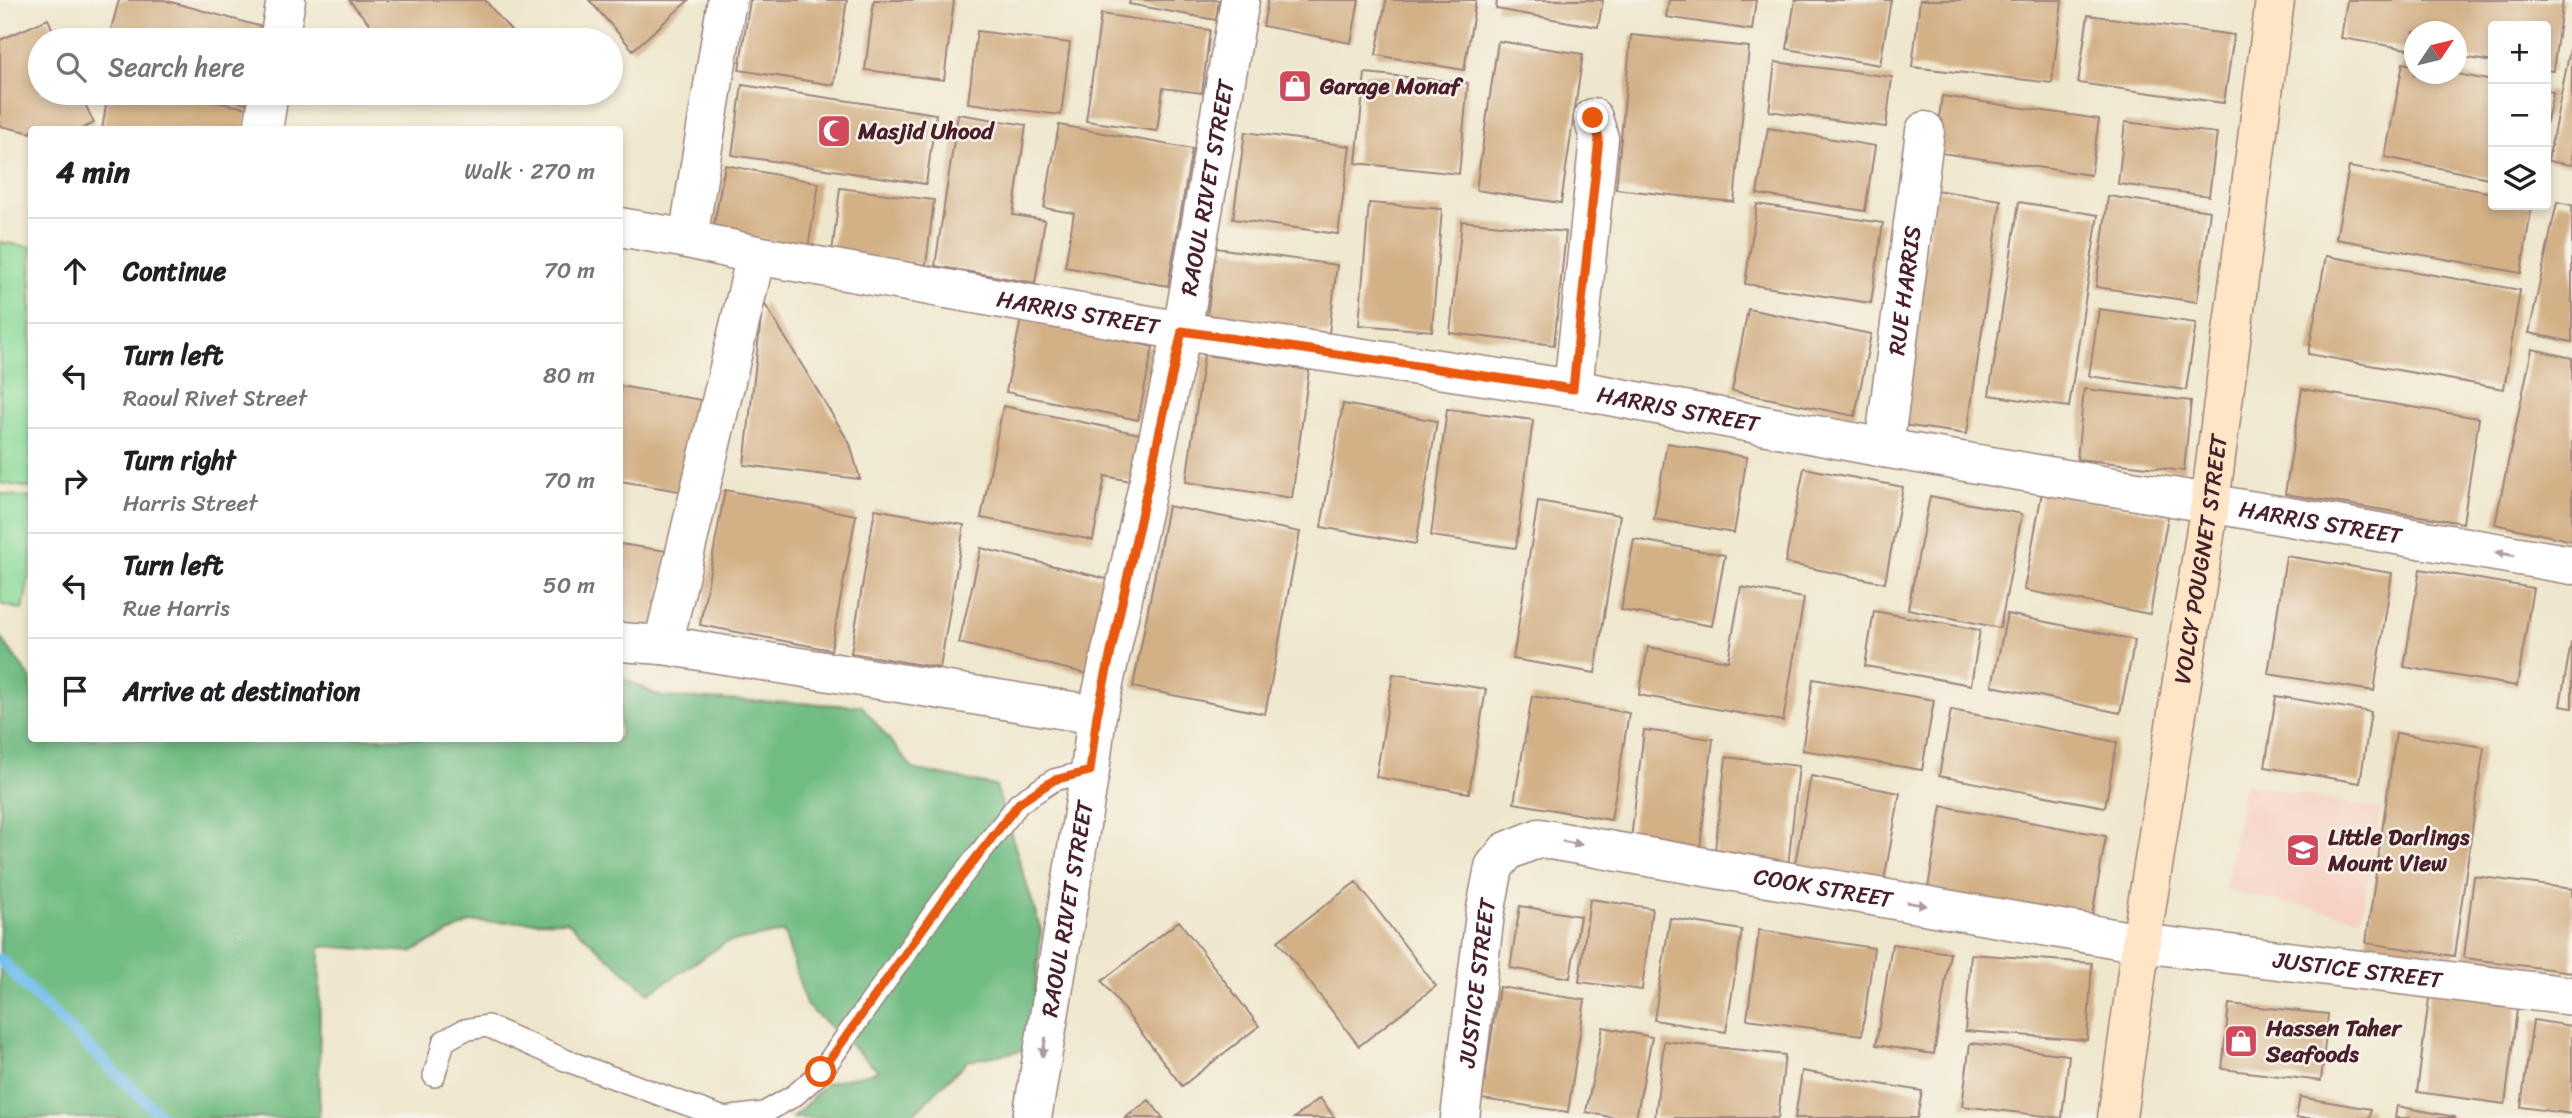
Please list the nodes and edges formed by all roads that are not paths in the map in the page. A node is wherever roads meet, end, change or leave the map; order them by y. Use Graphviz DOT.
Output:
graph roads {
  1 [pos="286,0"];
  2 [pos="727,0"];
  3 [pos="1240,0"];
  4 [pos="2275,0"];
  5 [pos="281,28"];
  6 [pos="267,105"];
  7 [pos="1593,118"];
  8 [pos="264,126"];
  9 [pos="1925,131"];
  10 [pos="623,228"];
  11 [pos="688,239"];
  12 [pos="755,255"];
  13 [pos="1182,331"];
  14 [pos="1573,389"];
  15 [pos="1884,448"];
  16 [pos="2210,503"];
  17 [pos="2572,565"];
  18 [pos="623,642"];
  19 [pos="663,645"];
  20 [pos="1097,715"];
  21 [pos="1090,771"];
  22 [pos="1507,851"];
  23 [pos="2141,943"];
  24 [pos="2572,996"];
  25 [pos="434,1076"];
  26 [pos="1032,1118"];
  27 [pos="1460,1118"];
  28 [pos="2117,1118"];
  1 -- 5 [label="street"];
  2 -- 11 [label="street"];
  3 -- 13 [label="street, RAOUL RIVET STREET"];
  4 -- 16 [label="main road, VOLCY POUGNET STREET"];
  6 -- 8 [label="street"];
  7 -- 14 [label="street"];
  9 -- 15 [label="street, RUE HARRIS"];
  10 -- 11 [label="street, HARRIS STREET"];
  11 -- 12 [label="street, HARRIS STREET"];
  12 -- 13 [label="street, HARRIS STREET"];
  12 -- 19 [label="street"];
  13 -- 14 [label="street, HARRIS STREET"];
  13 -- 20 [label="street, RAOUL RIVET STREET"];
  14 -- 15 [label="street, HARRIS STREET"];
  15 -- 16 [label="street, HARRIS STREET"];
  17 -- 16 [label="street, HARRIS STREET, one-way"];
  16 -- 23 [label="main road, VOLCY POUGNET STREET"];
  18 -- 19 [label="street"];
  19 -- 20 [label="street"];
  20 -- 21 [label="street, RAOUL RIVET STREET"];
  21 -- 25 [label="lane"];
  21 -- 26 [label="street, RAOUL RIVET STREET, one-way"];
  22 -- 23 [label="street, COOK STREET, one-way"];
  22 -- 27 [label="street, JUSTICE STREET"];
  23 -- 24 [label="street, JUSTICE STREET"];
  23 -- 28 [label="main road, VOLCY POUGNET STREET"];
}
